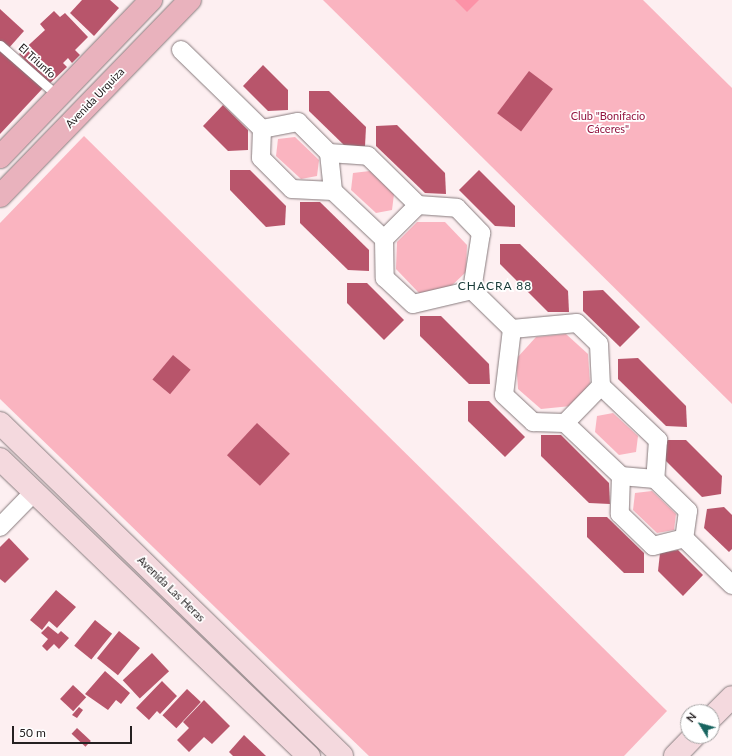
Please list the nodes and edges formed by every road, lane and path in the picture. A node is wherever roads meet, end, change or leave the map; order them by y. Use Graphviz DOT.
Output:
graph roads {
  1 [pos="151,0"];
  2 [pos="190,0"];
  3 [pos="0,44"];
  4 [pos="181,50"];
  5 [pos="58,96"];
  6 [pos="262,129"];
  7 [pos="329,153"];
  8 [pos="0,157"];
  9 [pos="333,191"];
  10 [pos="0,196"];
  11 [pos="418,204"];
  12 [pos="384,239"];
  13 [pos="472,290"];
  14 [pos="512,329"];
  15 [pos="601,386"];
  16 [pos="0,423"];
  17 [pos="565,423"];
  18 [pos="0,459"];
  19 [pos="621,476"];
  20 [pos="655,479"];
  21 [pos="34,492"];
  22 [pos="0,527"];
  23 [pos="684,538"];
  24 [pos="732,585"];
  25 [pos="732,697"];
  26 [pos="720,710"];
  27 [pos="686,744"];
  28 [pos="309,756"];
  29 [pos="342,756"];
  30 [pos="674,756"];
  1 -- 5 [label="main road"];
  2 -- 10 [label="main road, Avenida Urquiza"];
  3 -- 5 [label="lane, El Triunfo"];
  4 -- 6 [label="street"];
  5 -- 8 [label="main road"];
  6 -- 7 [label="street"];
  6 -- 9 [label="street"];
  7 -- 9 [label="street"];
  7 -- 11 [label="street"];
  9 -- 12 [label="street"];
  11 -- 12 [label="street"];
  11 -- 13 [label="street"];
  12 -- 13 [label="street"];
  13 -- 14 [label="street"];
  14 -- 15 [label="street"];
  14 -- 17 [label="street"];
  15 -- 17 [label="street"];
  15 -- 20 [label="street"];
  16 -- 29 [label="main road, Avenida Las Heras"];
  17 -- 19 [label="street"];
  18 -- 21 [label="main road"];
  19 -- 20 [label="street"];
  19 -- 23 [label="street"];
  20 -- 23 [label="street"];
  21 -- 22 [label="street"];
  21 -- 28 [label="main road"];
  23 -- 24 [label="street"];
  25 -- 26 [label="main road"];
  27 -- 30 [label="main road"];
}
